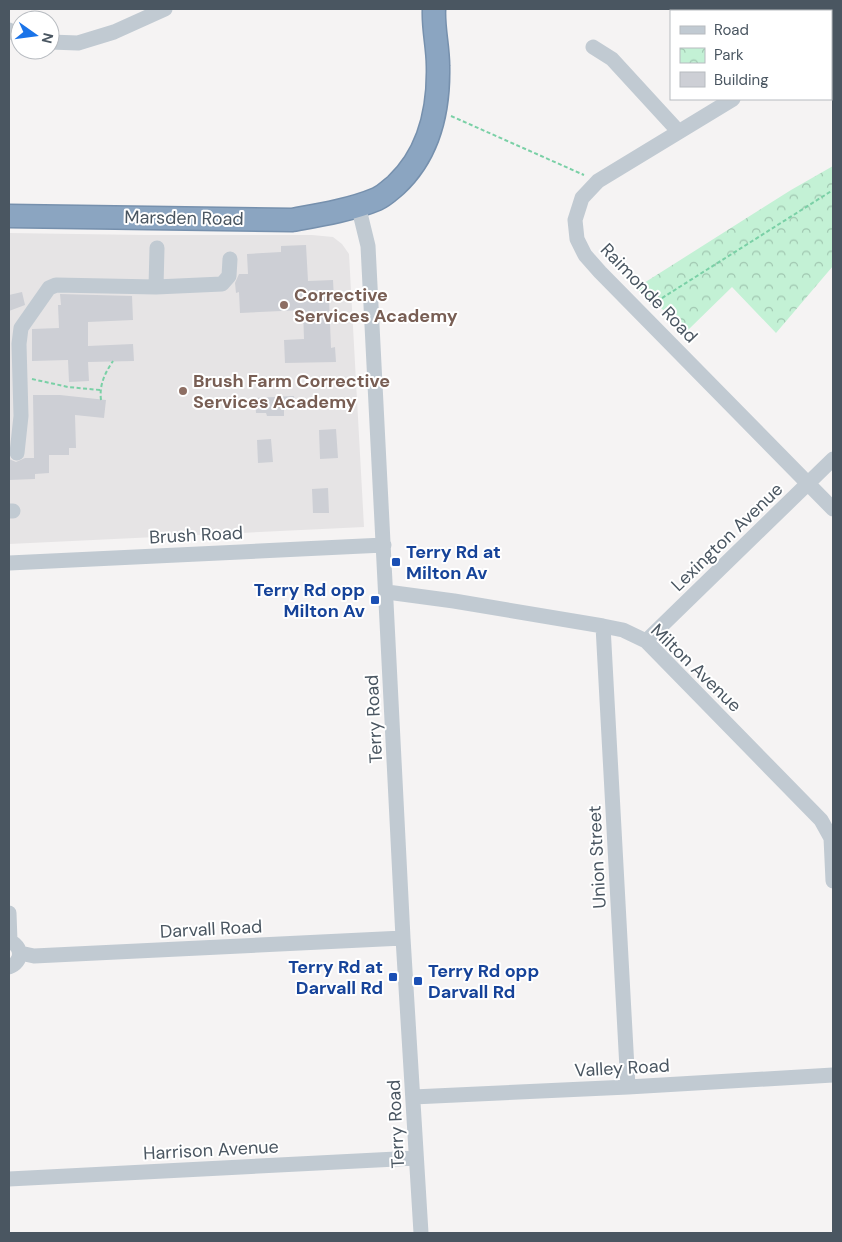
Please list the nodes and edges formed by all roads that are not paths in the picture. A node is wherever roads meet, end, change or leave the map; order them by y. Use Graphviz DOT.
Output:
graph roads {
  1 [pos="165,9"];
  2 [pos="421,9"];
  3 [pos="434,9"];
  4 [pos="60,42"];
  5 [pos="592,47"];
  6 [pos="731,100"];
  7 [pos="678,132"];
  8 [pos="358,205"];
  9 [pos="9,216"];
  10 [pos="157,248"];
  11 [pos="230,259"];
  12 [pos="156,287"];
  13 [pos="14,344"];
  14 [pos="17,453"];
  15 [pos="833,459"];
  16 [pos="809,483"];
  17 [pos="833,509"];
  18 [pos="384,545"];
  19 [pos="9,563"];
  20 [pos="387,592"];
  21 [pos="603,626"];
  22 [pos="646,641"];
  23 [pos="833,881"];
  24 [pos="9,913"];
  25 [pos="404,938"];
  26 [pos="10,941"];
  27 [pos="20,953"];
  28 [pos="9,967"];
  29 [pos="833,1075"];
  30 [pos="628,1087"];
  31 [pos="413,1097"];
  32 [pos="416,1158"];
  33 [pos="9,1179"];
  34 [pos="421,1233"];
  1 -- 4 [label="street"];
  2 -- 8 [label="highway"];
  3 -- 8 [label="highway, Marsden Road"];
  5 -- 7 [label="street"];
  6 -- 7 [label="street, Raimonde Road"];
  7 -- 16 [label="street, Raimonde Road"];
  8 -- 9 [label="highway, Marsden Road"];
  8 -- 18 [label="street, Terry Road"];
  10 -- 12 [label="street"];
  11 -- 12 [label="street"];
  12 -- 13 [label="street"];
  13 -- 14 [label="street"];
  15 -- 16 [label="street, Lexington Avenue"];
  16 -- 17 [label="street, Raimonde Road"];
  16 -- 22 [label="street, Lexington Avenue"];
  18 -- 19 [label="street, Brush Road"];
  18 -- 20 [label="street, Terry Road"];
  20 -- 21 [label="street, Milton Avenue"];
  20 -- 25 [label="street, Terry Road"];
  21 -- 22 [label="street, Milton Avenue"];
  21 -- 30 [label="street, Union Street"];
  22 -- 23 [label="street, Milton Avenue"];
  24 -- 26 [label="street"];
  25 -- 27 [label="street, Darvall Road"];
  25 -- 31 [label="street, Terry Road"];
  26 -- 27 [label="street"];
  27 -- 28 [label="street"];
  29 -- 30 [label="street, Valley Road"];
  30 -- 31 [label="street, Valley Road"];
  31 -- 32 [label="street, Terry Road"];
  32 -- 33 [label="street, Harrison Avenue"];
  32 -- 34 [label="street, Terry Road"];
}
